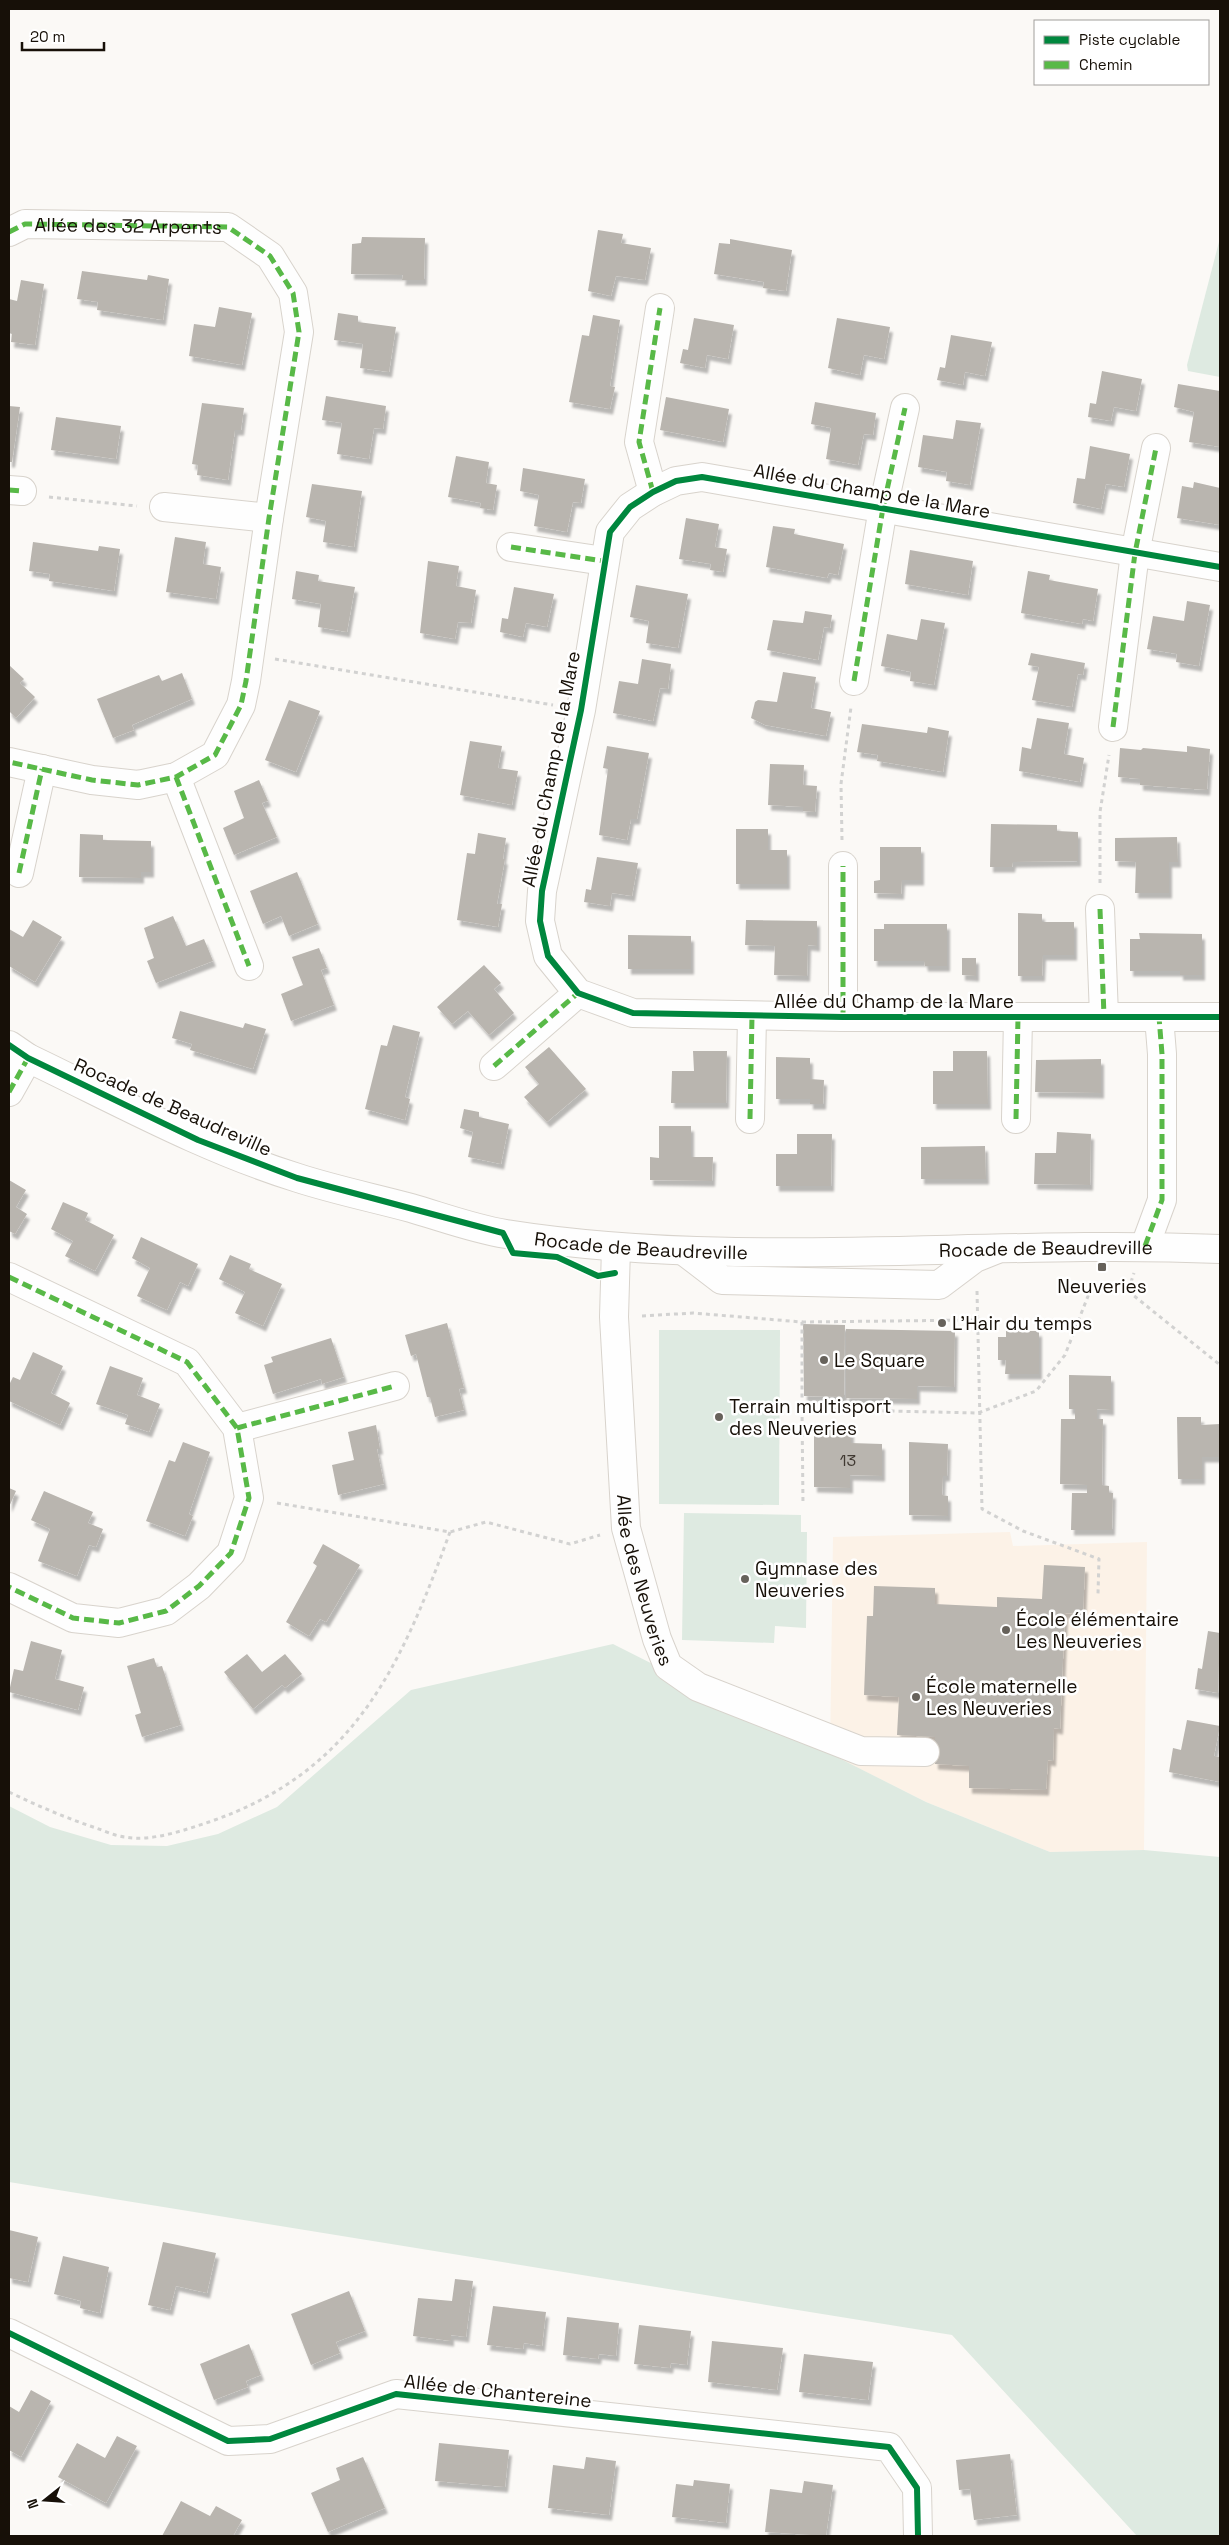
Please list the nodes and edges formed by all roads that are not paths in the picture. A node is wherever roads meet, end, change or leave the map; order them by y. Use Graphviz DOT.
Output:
graph roads {
  1 [pos="9,232"];
  2 [pos="660,308"];
  3 [pos="905,408"];
  4 [pos="1156,448"];
  5 [pos="653,492"];
  6 [pos="164,507"];
  7 [pos="883,508"];
  8 [pos="269,518"];
  9 [pos="511,547"];
  10 [pos="1135,553"];
  11 [pos="604,561"];
  12 [pos="1220,567"];
  13 [pos="854,681"];
  14 [pos="1114,727"];
  15 [pos="9,762"];
  16 [pos="42,769"];
  17 [pos="176,777"];
  18 [pos="843,866"];
  19 [pos="18,873"];
  20 [pos="1100,909"];
  21 [pos="249,966"];
  22 [pos="578,993"];
  23 [pos="752,1016"];
  24 [pos="1018,1016"];
  25 [pos="1104,1016"];
  26 [pos="843,1017"];
  27 [pos="1159,1017"];
  28 [pos="1220,1017"];
  29 [pos="18,1052"];
  30 [pos="494,1066"];
  31 [pos="9,1092"];
  32 [pos="750,1119"];
  33 [pos="1016,1120"];
  34 [pos="1145,1246"];
  35 [pos="616,1248"];
  36 [pos="1220,1249"];
  37 [pos="9,1277"];
  38 [pos="395,1386"];
  39 [pos="237,1428"];
  40 [pos="9,1587"];
  41 [pos="925,1752"];
  42 [pos="9,2332"];
  43 [pos="918,2536"];
  1 -- 8 [label="street, Allée des 32 Arpents"];
  2 -- 5 [label="street"];
  3 -- 7 [label="street, Allée du Champ de la Mare"];
  4 -- 10 [label="street"];
  5 -- 7 [label="street, Allée du Champ de la Mare"];
  5 -- 11 [label="street, Allée du Champ de la Mare"];
  6 -- 8 [label="street"];
  7 -- 10 [label="street, Allée du Champ de la Mare"];
  7 -- 13 [label="street, Allée du Champ de la Mare"];
  8 -- 17 [label="street, Allée des 32 Arpents"];
  9 -- 11 [label="street"];
  10 -- 12 [label="street, Allée du Champ de la Mare"];
  10 -- 14 [label="street"];
  11 -- 22 [label="street, Allée du Champ de la Mare"];
  15 -- 16 [label="street, Allée des 32 Arpents"];
  16 -- 17 [label="street, Allée des 32 Arpents"];
  16 -- 19 [label="street"];
  17 -- 21 [label="street"];
  18 -- 26 [label="street, Allée du Champ de la Mare"];
  20 -- 25 [label="street"];
  22 -- 23 [label="street, Allée du Champ de la Mare"];
  22 -- 30 [label="street"];
  23 -- 26 [label="street, Allée du Champ de la Mare"];
  23 -- 32 [label="street, Allée du Champ de la Mare"];
  24 -- 25 [label="street, Allée du Champ de la Mare"];
  24 -- 26 [label="street, Allée du Champ de la Mare"];
  24 -- 33 [label="street, Allée du Champ de la Mare"];
  25 -- 27 [label="street, Allée du Champ de la Mare"];
  27 -- 28 [label="street, Allée du Champ de la Mare"];
  27 -- 34 [label="street"];
  29 -- 31 [label="street"];
  29 -- 35 [label="street, Rocade de Beaudreville"];
  34 -- 35 [label="street, Rocade de Beaudreville"];
  34 -- 36 [label="street, Rocade de Beaudreville"];
  35 -- 41 [label="street, Allée des Neuveries"];
  37 -- 39 [label="street"];
  38 -- 39 [label="street"];
  39 -- 40 [label="street"];
  42 -- 43 [label="street, Allée de Chantereine"];
}
